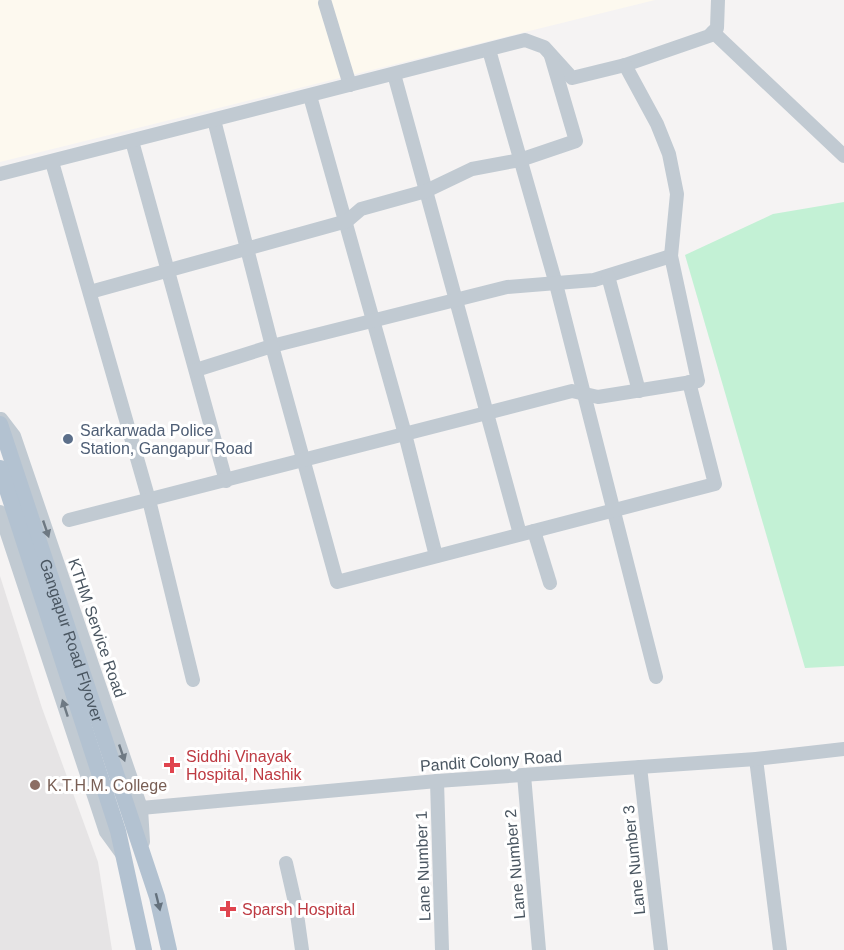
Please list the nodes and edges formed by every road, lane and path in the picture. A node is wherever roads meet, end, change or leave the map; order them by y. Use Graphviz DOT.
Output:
graph roads {
  1 [pos="718,0"];
  2 [pos="326,3"];
  3 [pos="713,32"];
  4 [pos="489,50"];
  5 [pos="549,51"];
  6 [pos="625,65"];
  7 [pos="393,74"];
  8 [pos="350,86"];
  9 [pos="310,96"];
  10 [pos="214,120"];
  11 [pos="132,141"];
  12 [pos="844,156"];
  13 [pos="520,160"];
  14 [pos="52,162"];
  15 [pos="0,174"];
  16 [pos="426,191"];
  17 [pos="346,221"];
  18 [pos="248,249"];
  19 [pos="671,256"];
  20 [pos="168,271"];
  21 [pos="608,276"];
  22 [pos="556,284"];
  23 [pos="90,292"];
  24 [pos="457,298"];
  25 [pos="373,320"];
  26 [pos="273,346"];
  27 [pos="196,370"];
  28 [pos="689,382"];
  29 [pos="639,391"];
  30 [pos="585,394"];
  31 [pos="488,413"];
  32 [pos="0,417"];
  33 [pos="0,424"];
  34 [pos="405,434"];
  35 [pos="305,460"];
  36 [pos="5,463"];
  37 [pos="226,480"];
  38 [pos="149,500"];
  39 [pos="612,510"];
  40 [pos="0,512"];
  41 [pos="69,520"];
  42 [pos="534,531"];
  43 [pos="520,534"];
  44 [pos="436,556"];
  45 [pos="550,584"];
  46 [pos="656,677"];
  47 [pos="192,680"];
  48 [pos="844,749"];
  49 [pos="756,759"];
  50 [pos="640,767"];
  51 [pos="524,776"];
  52 [pos="437,782"];
  53 [pos="141,808"];
  54 [pos="126,828"];
  55 [pos="143,856"];
  56 [pos="125,858"];
  57 [pos="286,863"];
  58 [pos="144,950"];
  59 [pos="168,950"];
  60 [pos="302,950"];
  61 [pos="442,950"];
  62 [pos="539,950"];
  63 [pos="661,950"];
  64 [pos="780,950"];
  1 -- 3 [label="street"];
  2 -- 8 [label="street"];
  3 -- 6 [label="street"];
  3 -- 12 [label="street"];
  4 -- 5 [label="street"];
  4 -- 7 [label="street"];
  4 -- 13 [label="street"];
  5 -- 6 [label="street"];
  5 -- 13 [label="street"];
  6 -- 19 [label="street"];
  7 -- 8 [label="street"];
  7 -- 16 [label="street"];
  8 -- 9 [label="street"];
  9 -- 10 [label="street"];
  9 -- 17 [label="street"];
  10 -- 11 [label="street"];
  10 -- 18 [label="street"];
  11 -- 14 [label="street"];
  11 -- 20 [label="street"];
  13 -- 16 [label="street"];
  13 -- 22 [label="street"];
  14 -- 15 [label="street"];
  14 -- 23 [label="street"];
  16 -- 17 [label="street"];
  16 -- 24 [label="street"];
  17 -- 18 [label="street"];
  17 -- 25 [label="street"];
  18 -- 20 [label="street"];
  18 -- 26 [label="street"];
  19 -- 21 [label="street"];
  19 -- 28 [label="street"];
  20 -- 23 [label="street"];
  20 -- 27 [label="street"];
  21 -- 22 [label="street"];
  21 -- 29 [label="street"];
  22 -- 24 [label="street"];
  22 -- 30 [label="street"];
  23 -- 38 [label="street"];
  24 -- 25 [label="street"];
  24 -- 31 [label="street"];
  25 -- 26 [label="street"];
  25 -- 34 [label="street"];
  26 -- 27 [label="street"];
  26 -- 35 [label="street"];
  27 -- 37 [label="street"];
  28 -- 29 [label="street"];
  28 -- 39 [label="street"];
  29 -- 30 [label="street"];
  30 -- 31 [label="street"];
  30 -- 39 [label="street"];
  31 -- 34 [label="street"];
  31 -- 43 [label="street"];
  32 -- 53 [label="street, KTHM Service Road, one-way"];
  33 -- 36 [label="main road, Gangapur Road Flyover"];
  34 -- 35 [label="street"];
  34 -- 44 [label="street"];
  35 -- 37 [label="street"];
  35 -- 44 [label="street"];
  36 -- 54 [label="main road, Gangapur Road Flyover"];
  37 -- 38 [label="street"];
  38 -- 41 [label="street"];
  38 -- 47 [label="street"];
  39 -- 42 [label="street"];
  39 -- 46 [label="street"];
  56 -- 40 [label="street, one-way"];
  42 -- 43 [label="street"];
  42 -- 45 [label="street"];
  43 -- 44 [label="street"];
  48 -- 49 [label="street, Pandit Colony Road"];
  49 -- 50 [label="street, Pandit Colony Road"];
  49 -- 64 [label="street"];
  50 -- 51 [label="street, Pandit Colony Road"];
  50 -- 63 [label="street, Lane Number 3"];
  51 -- 52 [label="street, Pandit Colony Road"];
  51 -- 62 [label="street, Lane Number 2"];
  52 -- 53 [label="street, Pandit Colony Road"];
  52 -- 61 [label="street, Lane Number 1"];
  53 -- 55 [label="street, KTHM Service Road"];
  54 -- 55 [label="main road, Gangapur Road Flyover"];
  54 -- 56 [label="main road, Gangapur Road Flyover"];
  55 -- 59 [label="main road, Gangapur Road Flyover, one-way"];
  56 -- 58 [label="main road, Gangapur Road Flyover"];
  57 -- 60 [label="street"];
}
